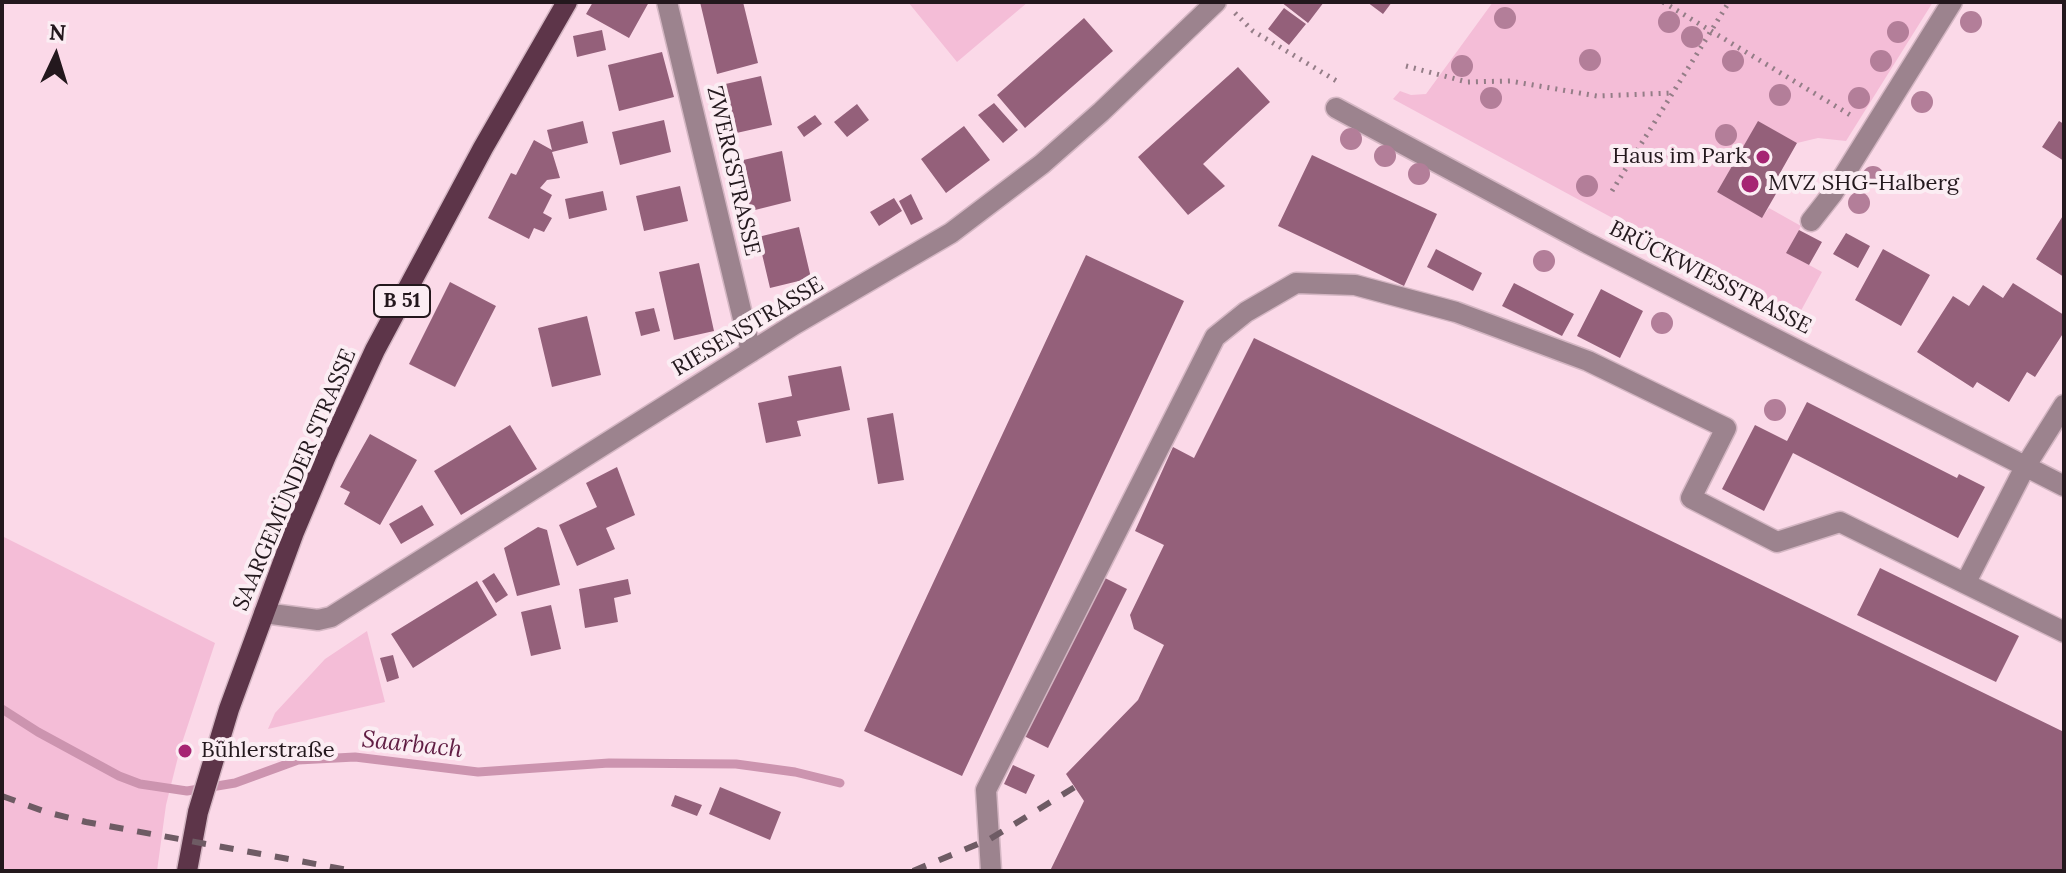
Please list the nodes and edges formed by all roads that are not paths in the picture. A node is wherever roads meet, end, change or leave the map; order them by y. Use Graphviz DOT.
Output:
graph roads {
  1 [pos="567,2"];
  2 [pos="667,2"];
  3 [pos="1952,2"];
  4 [pos="1223,5"];
  5 [pos="1336,108"];
  6 [pos="1811,221"];
  7 [pos="751,352"];
  8 [pos="2064,405"];
  9 [pos="2025,467"];
  10 [pos="2064,486"];
  11 [pos="1966,582"];
  12 [pos="264,613"];
  13 [pos="2064,632"];
  14 [pos="187,871"];
  15 [pos="991,871"];
  1 -- 12 [label="main road, SAARGEMÜNDER STRASSE / B 51"];
  2 -- 7 [label="street, ZWERGSTRASSE"];
  3 -- 6 [label="street"];
  4 -- 7 [label="street, RIESENSTRASSE"];
  5 -- 9 [label="street, BRÜCKWIESSTRASSE"];
  7 -- 12 [label="street, RIESENSTRASSE"];
  8 -- 9 [label="street"];
  9 -- 10 [label="street, BRÜCKWIESSTRASSE"];
  9 -- 11 [label="street"];
  11 -- 13 [label="street"];
  11 -- 15 [label="street"];
  12 -- 14 [label="main road, SAARGEMÜNDER STRASSE / B 51"];
}
